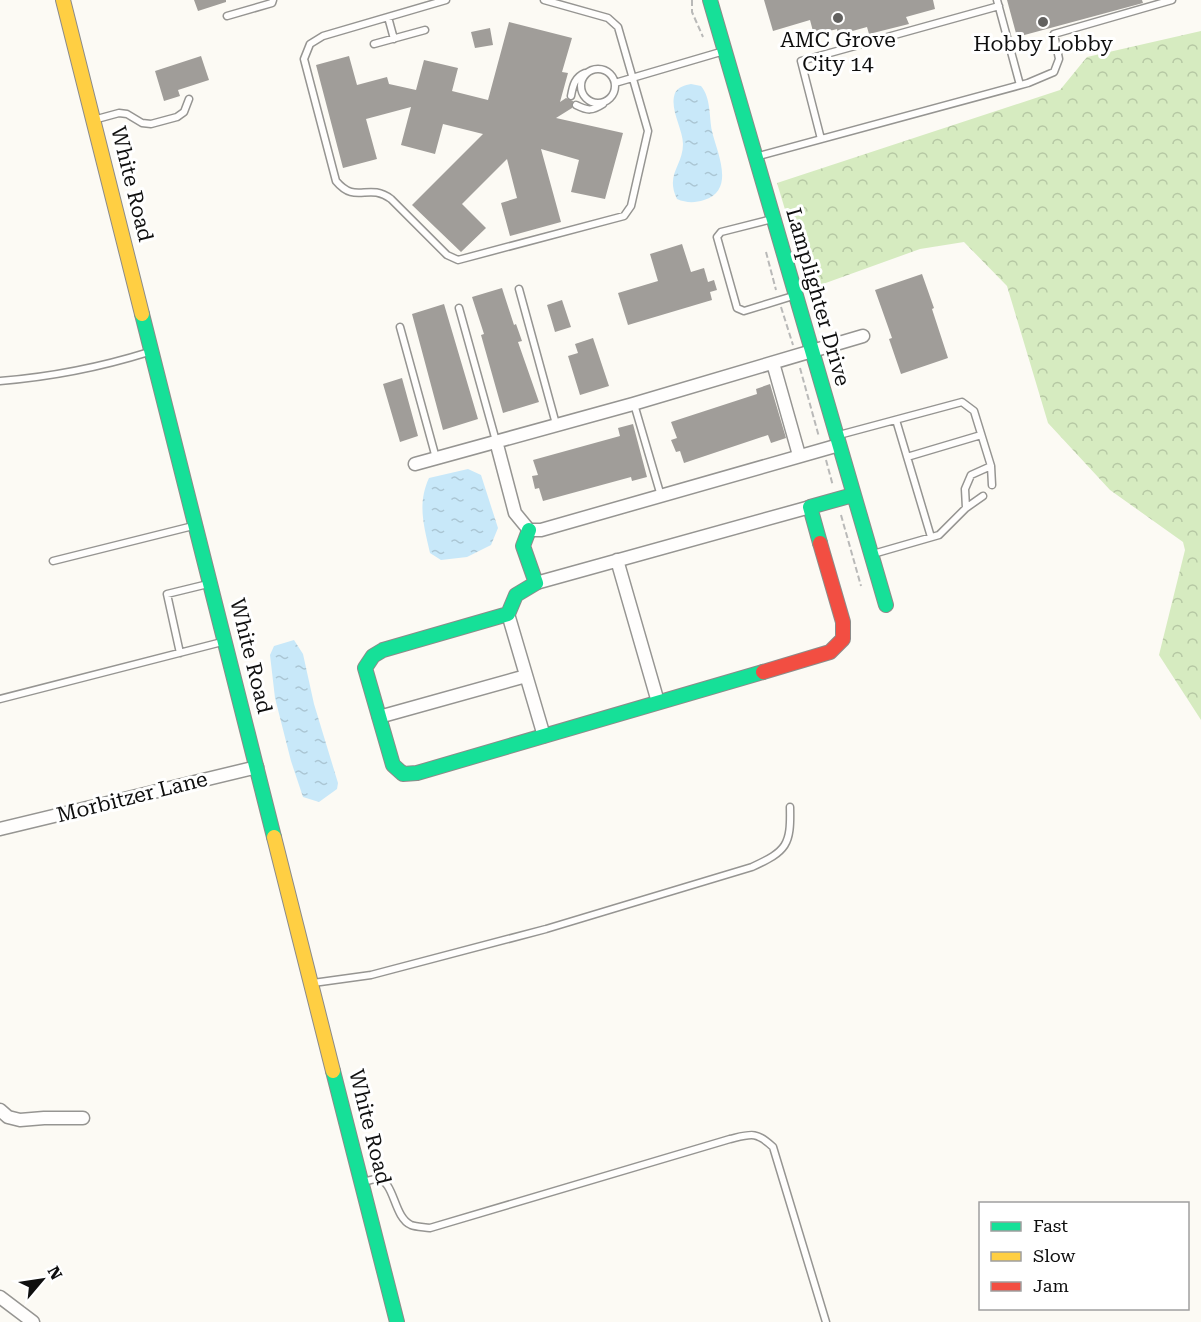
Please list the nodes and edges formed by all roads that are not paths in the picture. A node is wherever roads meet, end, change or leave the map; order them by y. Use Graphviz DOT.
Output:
graph roads {
  1 [pos="63,0"];
  2 [pos="273,0"];
  3 [pos="446,0"];
  4 [pos="544,0"];
  5 [pos="710,0"];
  6 [pos="1172,0"];
  7 [pos="998,3"];
  8 [pos="227,16"];
  9 [pos="387,17"];
  10 [pos="425,30"];
  11 [pos="394,39"];
  12 [pos="374,44"];
  13 [pos="725,51"];
  14 [pos="589,72"];
  15 [pos="633,77"];
  16 [pos="615,82"];
  17 [pos="1020,85"];
  18 [pos="571,96"];
  19 [pos="189,99"];
  20 [pos="606,102"];
  21 [pos="576,105"];
  22 [pos="94,120"];
  23 [pos="821,139"];
  24 [pos="756,157"];
  25 [pos="772,219"];
  26 [pos="519,289"];
  27 [pos="795,296"];
  28 [pos="459,308"];
  29 [pos="399,327"];
  30 [pos="863,336"];
  31 [pos="153,351"];
  32 [pos="812,351"];
  33 [pos="773,363"];
  34 [pos="0,381"];
  35 [pos="633,404"];
  36 [pos="896,420"];
  37 [pos="556,424"];
  38 [pos="981,435"];
  39 [pos="496,441"];
  40 [pos="837,441"];
  41 [pos="799,455"];
  42 [pos="907,457"];
  43 [pos="436,458"];
  44 [pos="415,464"];
  45 [pos="991,466"];
  46 [pos="992,485"];
  47 [pos="853,495"];
  48 [pos="661,496"];
  49 [pos="983,496"];
  50 [pos="810,507"];
  51 [pos="966,508"];
  52 [pos="196,525"];
  53 [pos="529,530"];
  54 [pos="931,537"];
  55 [pos="871,555"];
  56 [pos="617,560"];
  57 [pos="53,561"];
  58 [pos="212,583"];
  59 [pos="536,583"];
  60 [pos="886,605"];
  61 [pos="508,614"];
  62 [pos="226,641"];
  63 [pos="180,653"];
  64 [pos="526,676"];
  65 [pos="0,699"];
  66 [pos="658,702"];
  67 [pos="379,717"];
  68 [pos="544,736"];
  69 [pos="257,767"];
  70 [pos="790,807"];
  71 [pos="3,828"];
  72 [pos="312,983"];
  73 [pos="0,1110"];
  74 [pos="83,1118"];
  75 [pos="362,1182"];
  76 [pos="0,1297"];
  77 [pos="33,1322"];
  78 [pos="397,1322"];
  79 [pos="826,1322"];
  1 -- 22 [label="street, White Road"];
  2 -- 8 [label="lane"];
  3 -- 9 [label="lane"];
  4 -- 15 [label="lane"];
  5 -- 13 [label="street, Lamplighter Drive"];
  6 -- 17 [label="lane"];
  7 -- 17 [label="lane"];
  7 -- 23 [label="lane"];
  9 -- 11 [label="lane"];
  9 -- 15 [label="lane"];
  10 -- 11 [label="lane"];
  11 -- 12 [label="lane"];
  13 -- 15 [label="lane"];
  13 -- 24 [label="street, Lamplighter Drive"];
  14 -- 16 [label="lane"];
  14 -- 18 [label="lane"];
  14 -- 20 [label="lane"];
  15 -- 16 [label="lane"];
  16 -- 20 [label="lane"];
  17 -- 23 [label="lane"];
  19 -- 22 [label="lane"];
  20 -- 21 [label="lane"];
  22 -- 31 [label="street, White Road"];
  23 -- 24 [label="lane"];
  24 -- 25 [label="street, Lamplighter Drive"];
  25 -- 27 [label="street, Lamplighter Drive"];
  25 -- 27 [label="lane"];
  26 -- 37 [label="lane"];
  27 -- 32 [label="street, Lamplighter Drive"];
  28 -- 39 [label="lane"];
  29 -- 43 [label="lane"];
  30 -- 32 [label="street"];
  31 -- 34 [label="lane"];
  31 -- 52 [label="street, White Road"];
  32 -- 33 [label="street"];
  32 -- 40 [label="street, Lamplighter Drive"];
  33 -- 35 [label="street"];
  33 -- 41 [label="street"];
  35 -- 37 [label="street"];
  35 -- 48 [label="lane"];
  36 -- 38 [label="lane"];
  36 -- 40 [label="lane"];
  36 -- 42 [label="lane"];
  37 -- 39 [label="street"];
  38 -- 42 [label="lane"];
  38 -- 45 [label="lane"];
  39 -- 43 [label="street"];
  39 -- 53 [label="street"];
  40 -- 41 [label="street"];
  40 -- 47 [label="street, Lamplighter Drive"];
  41 -- 48 [label="street"];
  42 -- 54 [label="lane"];
  43 -- 44 [label="street"];
  45 -- 46 [label="lane"];
  45 -- 51 [label="lane"];
  47 -- 50 [label="street"];
  47 -- 55 [label="street, Lamplighter Drive"];
  48 -- 53 [label="street"];
  49 -- 51 [label="lane"];
  50 -- 56 [label="street"];
  50 -- 66 [label="street"];
  51 -- 54 [label="lane"];
  52 -- 57 [label="lane"];
  52 -- 58 [label="street, White Road"];
  53 -- 59 [label="street"];
  54 -- 55 [label="lane"];
  55 -- 60 [label="street, Lamplighter Drive"];
  56 -- 59 [label="street"];
  56 -- 66 [label="street"];
  58 -- 62 [label="street, White Road"];
  58 -- 63 [label="lane"];
  59 -- 61 [label="street"];
  61 -- 64 [label="street"];
  61 -- 67 [label="street"];
  62 -- 63 [label="lane"];
  62 -- 69 [label="street, White Road"];
  63 -- 65 [label="lane"];
  64 -- 67 [label="street"];
  64 -- 68 [label="street"];
  66 -- 68 [label="street"];
  67 -- 68 [label="street"];
  69 -- 71 [label="street, Morbitzer Lane"];
  69 -- 72 [label="street, White Road"];
  70 -- 72 [label="lane"];
  72 -- 75 [label="street, White Road"];
  73 -- 74 [label="street"];
  75 -- 78 [label="street, White Road"];
  75 -- 79 [label="lane"];
  76 -- 77 [label="street"];
}
